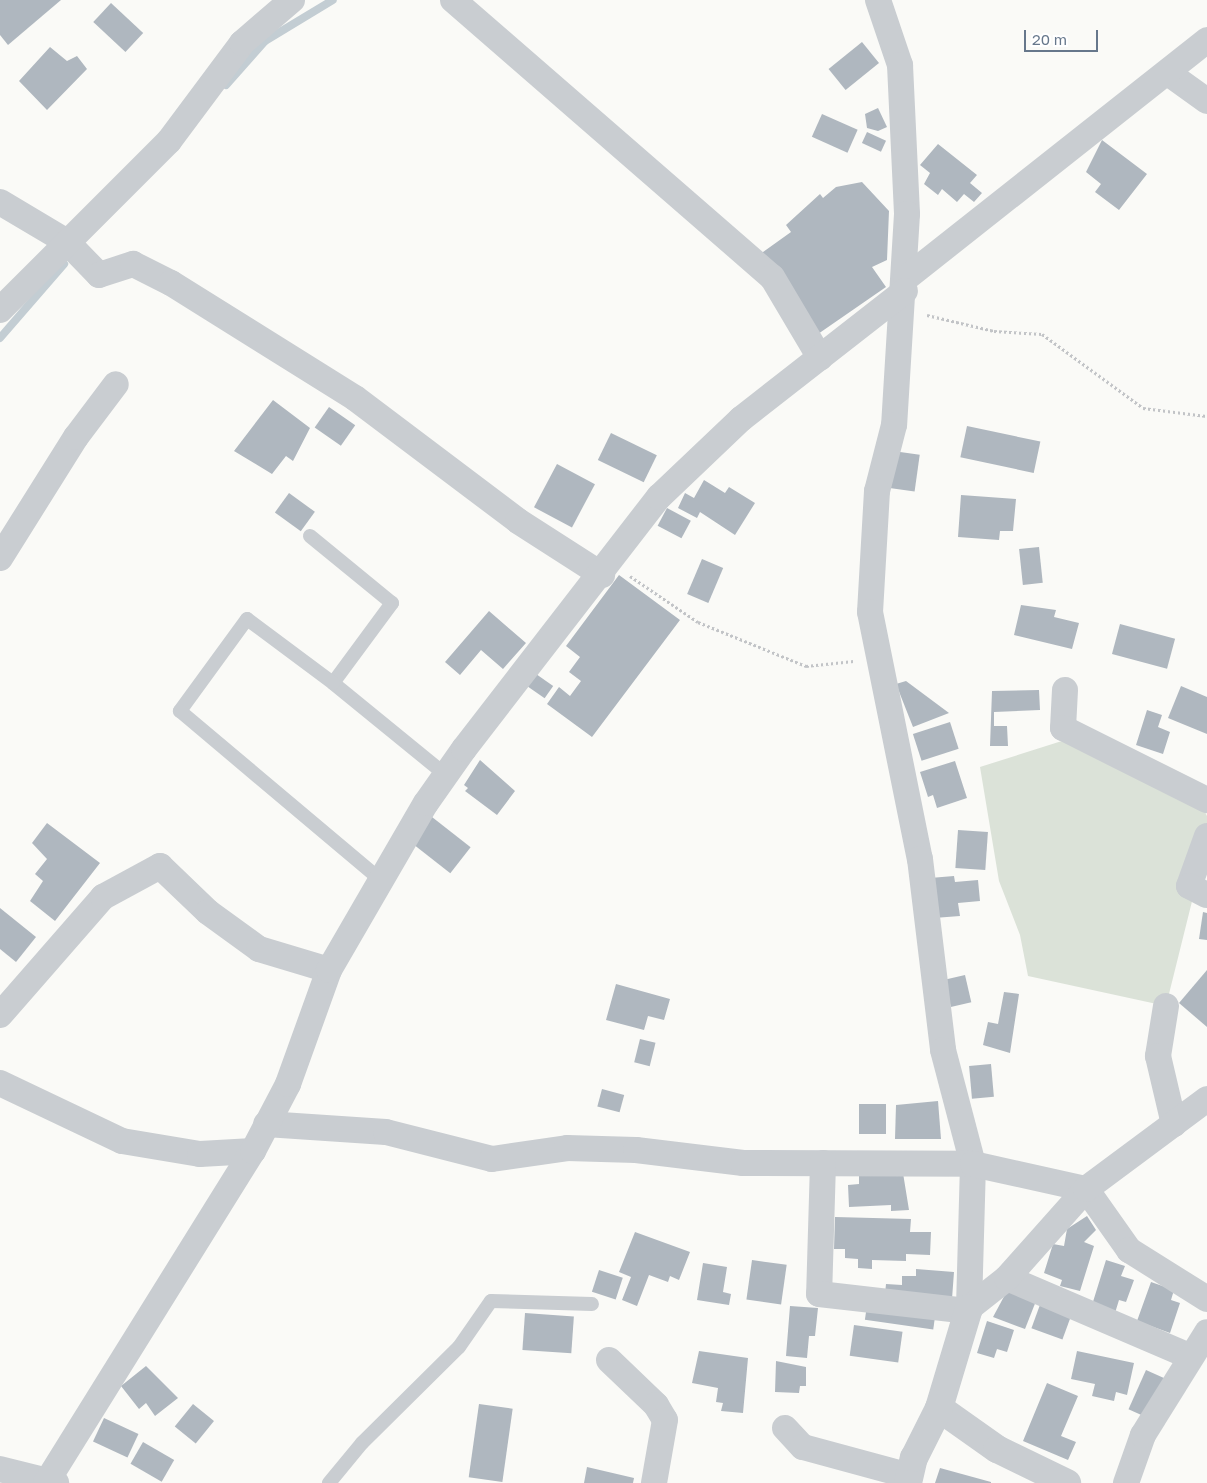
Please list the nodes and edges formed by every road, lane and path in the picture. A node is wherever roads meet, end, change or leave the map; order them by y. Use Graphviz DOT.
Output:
graph roads {
  1 [pos="292,0"];
  2 [pos="453,0"];
  3 [pos="878,0"];
  4 [pos="1207,40"];
  5 [pos="1168,73"];
  6 [pos="1207,101"];
  7 [pos="0,202"];
  8 [pos="67,242"];
  9 [pos="905,293"];
  10 [pos="2,304"];
  11 [pos="820,358"];
  12 [pos="116,384"];
  13 [pos="1207,416"];
  14 [pos="310,536"];
  15 [pos="0,558"];
  16 [pos="606,569"];
  17 [pos="880,658"];
  18 [pos="333,683"];
  19 [pos="1066,690"];
  20 [pos="446,775"];
  21 [pos="1207,800"];
  22 [pos="1207,836"];
  23 [pos="381,880"];
  24 [pos="1207,895"];
  25 [pos="329,970"];
  26 [pos="1166,1006"];
  27 [pos="0,1014"];
  28 [pos="0,1083"];
  29 [pos="1207,1099"];
  30 [pos="266,1124"];
  31 [pos="1174,1124"];
  32 [pos="253,1151"];
  33 [pos="823,1163"];
  34 [pos="973,1164"];
  35 [pos="1086,1189"];
  36 [pos="1007,1278"];
  37 [pos="1207,1299"];
  38 [pos="592,1304"];
  39 [pos="969,1310"];
  40 [pos="1207,1332"];
  41 [pos="1191,1357"];
  42 [pos="609,1360"];
  43 [pos="939,1408"];
  44 [pos="785,1428"];
  45 [pos="0,1469"];
  46 [pos="909,1480"];
  47 [pos="50,1482"];
  48 [pos="329,1483"];
  49 [pos="654,1483"];
  50 [pos="1066,1483"];
  51 [pos="1126,1483"];
  1 -- 8 [label="street"];
  2 -- 11 [label="street"];
  3 -- 9 [label="street"];
  4 -- 5 [label="street"];
  5 -- 6 [label="street"];
  5 -- 9 [label="street"];
  7 -- 8 [label="street"];
  8 -- 10 [label="street"];
  8 -- 16 [label="street"];
  9 -- 11 [label="street"];
  9 -- 13 [label="path"];
  9 -- 17 [label="street"];
  11 -- 16 [label="street"];
  12 -- 15 [label="street"];
  14 -- 18 [label="lane"];
  16 -- 17 [label="path"];
  16 -- 20 [label="street"];
  17 -- 34 [label="street"];
  18 -- 20 [label="lane"];
  18 -- 23 [label="lane"];
  19 -- 21 [label="street"];
  20 -- 23 [label="street"];
  22 -- 24 [label="street"];
  23 -- 25 [label="street"];
  25 -- 27 [label="street"];
  25 -- 30 [label="street"];
  26 -- 31 [label="street"];
  28 -- 32 [label="street"];
  29 -- 31 [label="street"];
  30 -- 32 [label="street"];
  30 -- 33 [label="street"];
  31 -- 35 [label="street"];
  32 -- 47 [label="street"];
  33 -- 34 [label="street"];
  33 -- 39 [label="street"];
  34 -- 35 [label="street"];
  34 -- 39 [label="street"];
  35 -- 36 [label="street"];
  35 -- 37 [label="street"];
  36 -- 39 [label="street"];
  36 -- 41 [label="street"];
  38 -- 48 [label="lane"];
  39 -- 43 [label="street"];
  40 -- 41 [label="street"];
  41 -- 51 [label="street"];
  42 -- 49 [label="street"];
  43 -- 46 [label="street"];
  43 -- 50 [label="street"];
  44 -- 46 [label="street"];
  45 -- 47 [label="street"];
}
